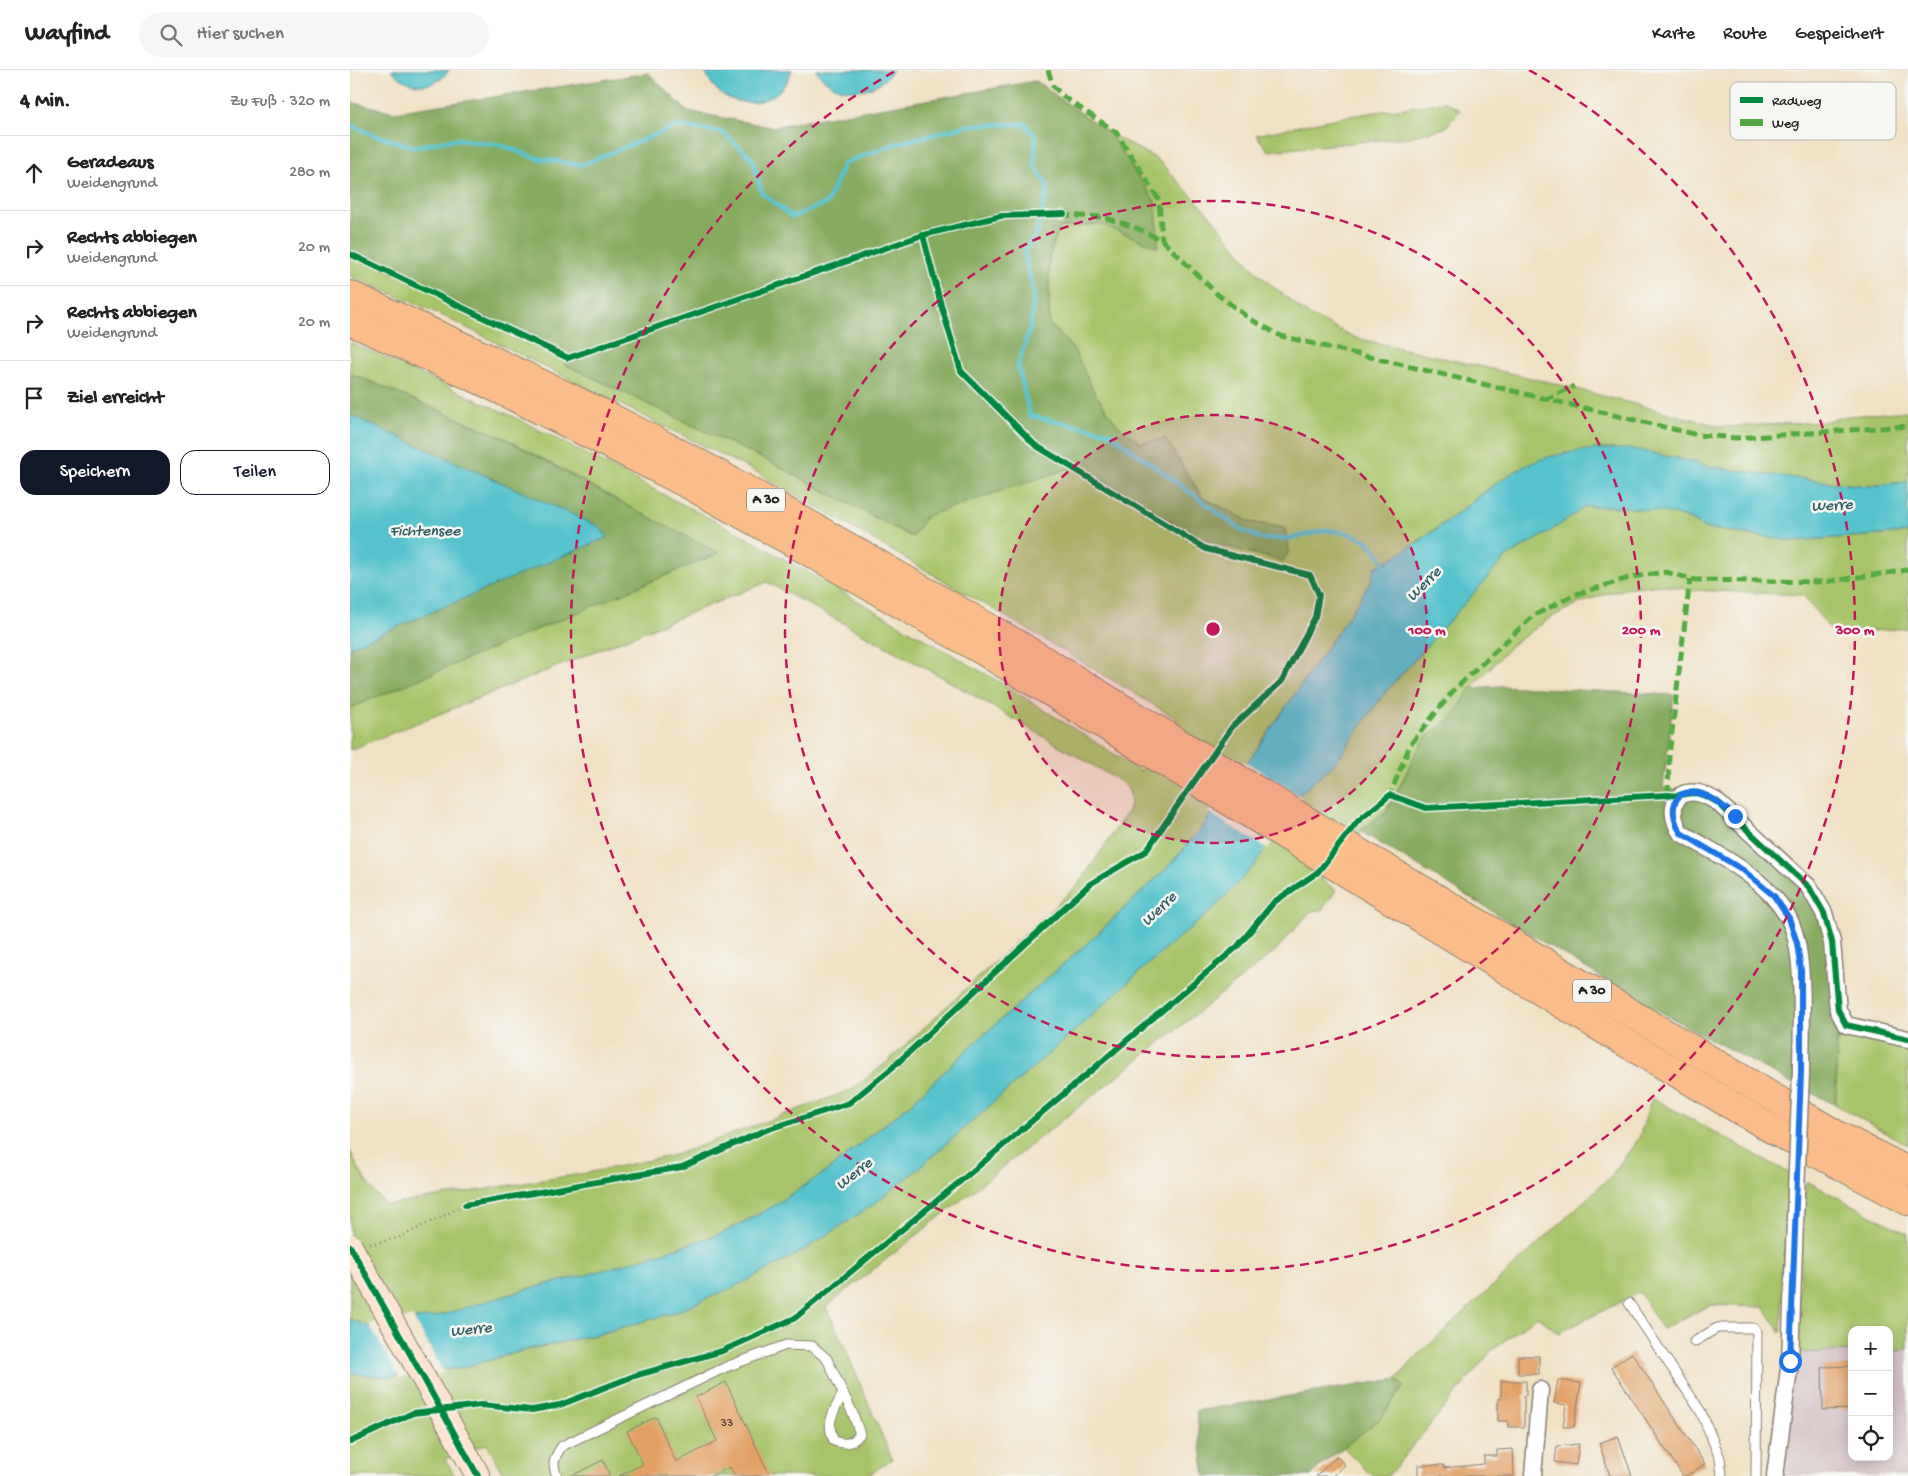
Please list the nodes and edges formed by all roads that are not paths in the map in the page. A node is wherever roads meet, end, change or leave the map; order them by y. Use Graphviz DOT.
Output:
graph roads {
  1 [pos="350,295"];
  2 [pos="350,320"];
  3 [pos="1160,744"];
  4 [pos="1341,855"];
  5 [pos="1908,1039"];
  6 [pos="1908,1172"];
  7 [pos="1908,1201"];
  8 [pos="360,1245"];
  9 [pos="1629,1303"];
  10 [pos="1694,1342"];
  11 [pos="1540,1390"];
  12 [pos="843,1394"];
  13 [pos="478,1476"];
  14 [pos="557,1476"];
  15 [pos="1533,1476"];
  16 [pos="1722,1476"];
  17 [pos="1756,1476"];
  18 [pos="1775,1476"];
  1 -- 3 [label="highway, A 30"];
  2 -- 3 [label="highway, A 30"];
  3 -- 4 [label="highway, A 30"];
  4 -- 6 [label="highway, A 30"];
  4 -- 7 [label="highway, A 30"];
  5 -- 18 [label="street, bridge"];
  8 -- 13 [label="main road, bridge"];
  9 -- 16 [label="lane"];
  10 -- 17 [label="lane"];
  11 -- 15 [label="street"];
  12 -- 12 [label="lane"];
  12 -- 14 [label="lane"];
}
